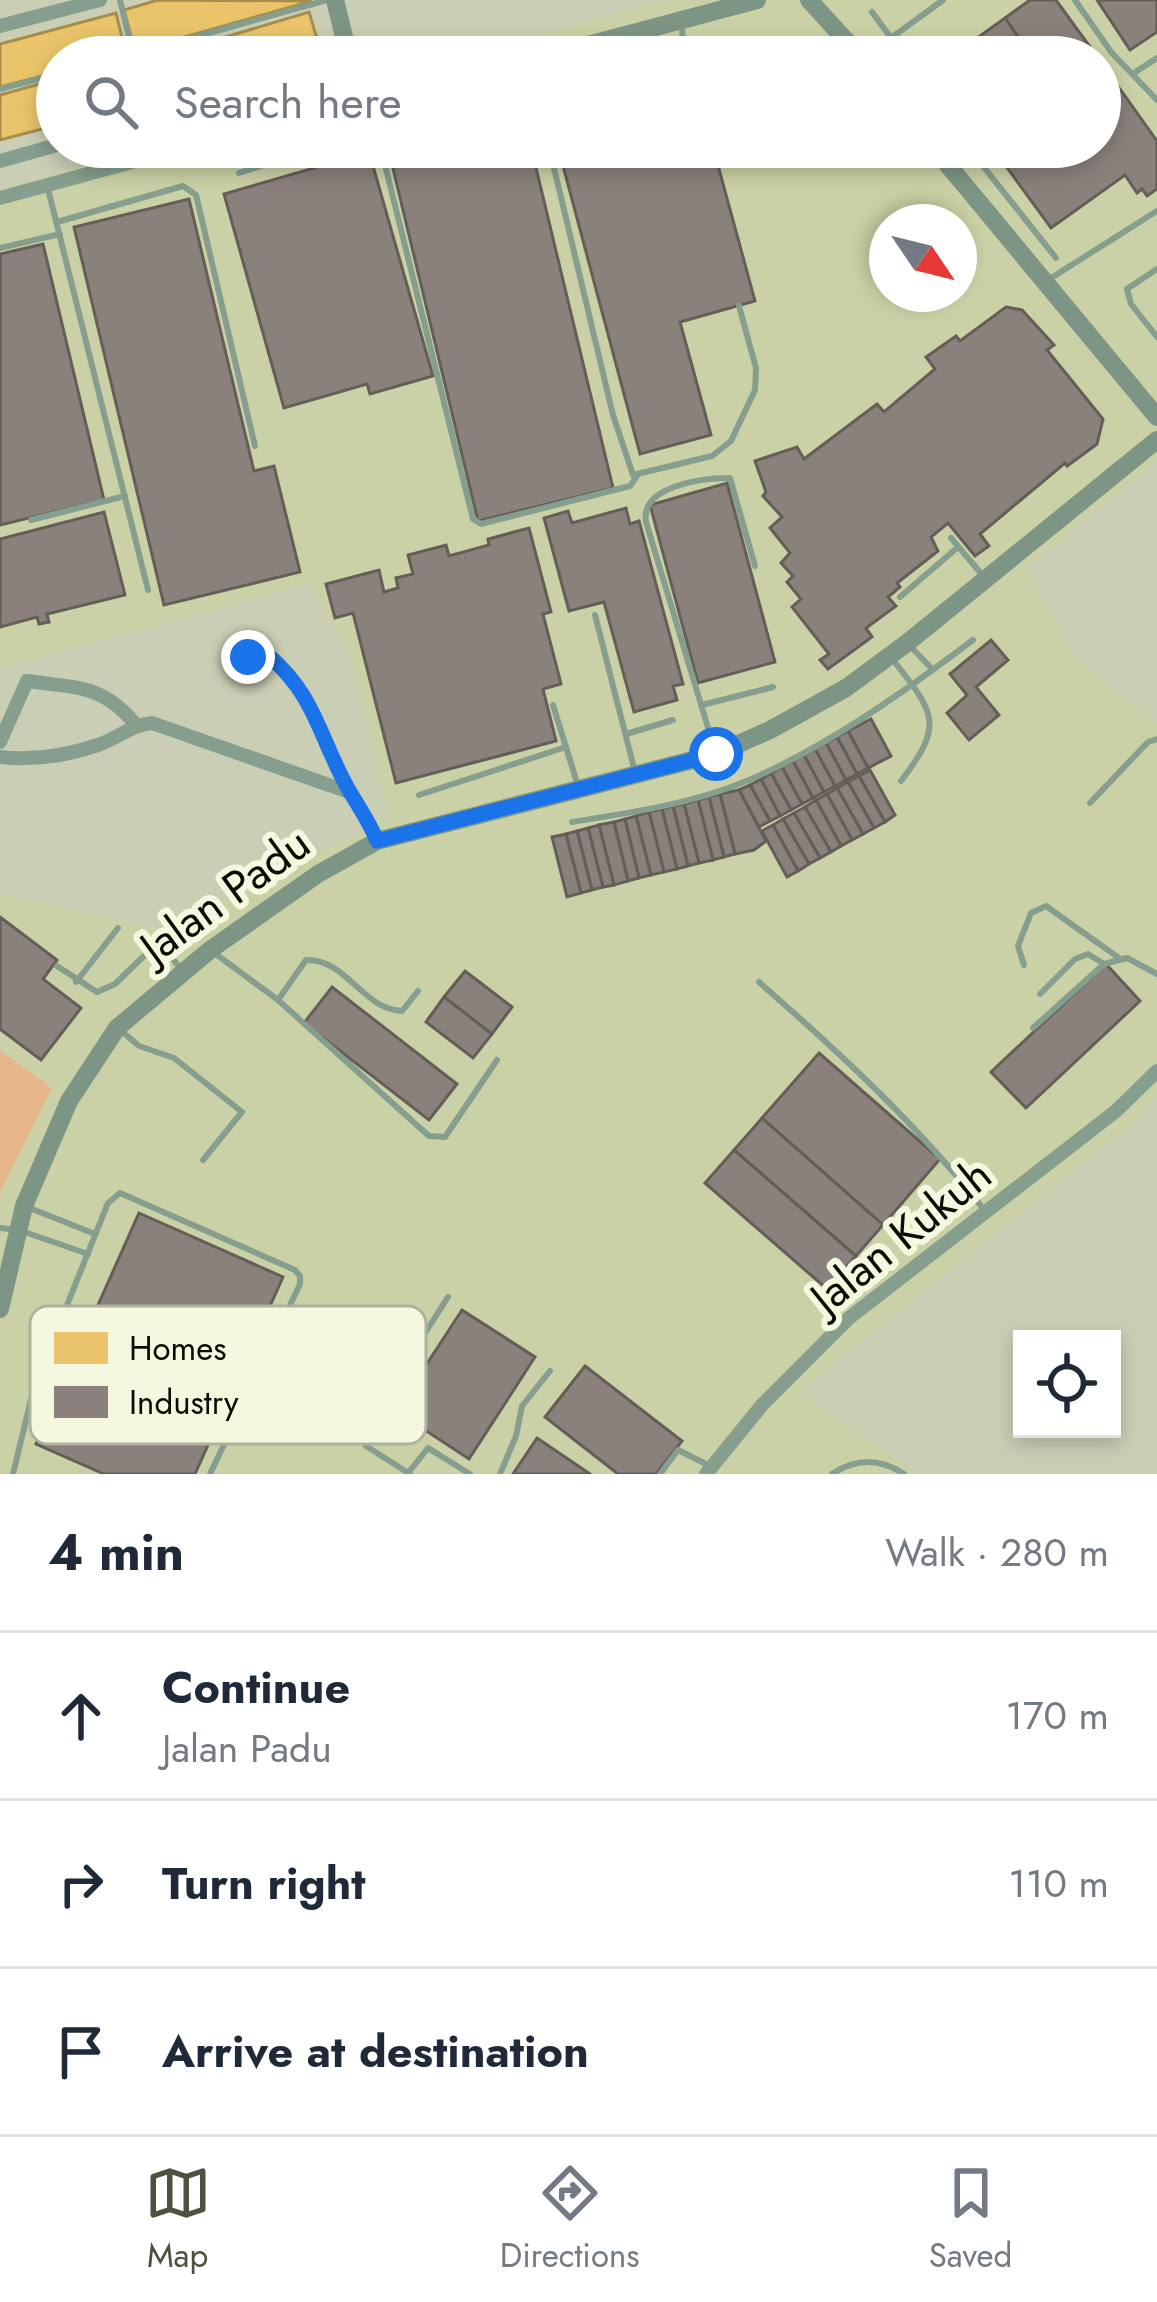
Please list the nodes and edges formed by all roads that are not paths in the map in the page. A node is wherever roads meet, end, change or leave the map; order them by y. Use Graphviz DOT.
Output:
graph roads {
  1 [pos="100,0"];
  2 [pos="120,0"];
  3 [pos="331,0"];
  4 [pos="757,0"];
  5 [pos="809,0"];
  6 [pos="943,0"];
  7 [pos="1075,0"];
  8 [pos="872,12"];
  9 [pos="682,19"];
  10 [pos="0,26"];
  11 [pos="126,36"];
  12 [pos="202,36"];
  13 [pos="342,36"];
  14 [pos="620,36"];
  15 [pos="682,36"];
  16 [pos="842,36"];
  17 [pos="890,36"];
  18 [pos="894,36"];
  19 [pos="1100,36"];
  20 [pos="1157,58"];
  21 [pos="1121,61"];
  22 [pos="1134,73"];
  23 [pos="36,80"];
  24 [pos="0,89"];
  25 [pos="1157,100"];
  26 [pos="36,151"];
  27 [pos="0,161"];
  28 [pos="112,168"];
  29 [pos="254,168"];
  30 [pos="386,168"];
  31 [pos="555,168"];
  32 [pos="950,168"];
  33 [pos="984,168"];
  34 [pos="238,173"];
  35 [pos="47,186"];
  36 [pos="0,198"];
  37 [pos="1157,211"];
  38 [pos="57,222"];
  39 [pos="60,234"];
  40 [pos="0,248"];
  41 [pos="1056,258"];
  42 [pos="1157,269"];
  43 [pos="1045,282"];
  44 [pos="739,306"];
  45 [pos="1157,337"];
  46 [pos="1157,417"];
  47 [pos="1157,440"];
  48 [pos="255,446"];
  49 [pos="637,476"];
  50 [pos="125,496"];
  51 [pos="31,520"];
  52 [pos="951,538"];
  53 [pos="958,547"];
  54 [pos="755,566"];
  55 [pos="986,580"];
  56 [pos="148,590"];
  57 [pos="900,597"];
  58 [pos="595,615"];
  59 [pos="973,640"];
  60 [pos="907,643"];
  61 [pos="889,655"];
  62 [pos="248,657"];
  63 [pos="933,670"];
  64 [pos="913,685"];
  65 [pos="773,687"];
  66 [pos="554,705"];
  67 [pos="702,706"];
  68 [pos="673,720"];
  69 [pos="135,724"];
  70 [pos="626,734"];
  71 [pos="1157,739"];
  72 [pos="0,742"];
  73 [pos="566,747"];
  74 [pos="716,754"];
  75 [pos="0,757"];
  76 [pos="636,775"];
  77 [pos="901,781"];
  78 [pos="579,790"];
  79 [pos="349,791"];
  80 [pos="419,795"];
  81 [pos="1090,803"];
  82 [pos="572,822"];
  83 [pos="377,841"];
  84 [pos="118,928"];
  85 [pos="210,950"];
  86 [pos="1119,958"];
  87 [pos="1104,964"];
  88 [pos="1024,965"];
  89 [pos="57,966"];
  90 [pos="183,971"];
  91 [pos="1157,974"];
  92 [pos="76,982"];
  93 [pos="759,982"];
  94 [pos="418,991"];
  95 [pos="1040,994"];
  96 [pos="278,1000"];
  97 [pos="118,1028"];
  98 [pos="1033,1028"];
  99 [pos="497,1060"];
  100 [pos="1157,1071"];
  101 [pos="203,1160"];
  102 [pos="24,1206"];
  103 [pos="987,1214"];
  104 [pos="9,1229"];
  105 [pos="95,1234"];
  106 [pos="88,1253"];
  107 [pos="448,1298"];
  108 [pos="67,1306"];
  109 [pos="290,1306"];
  110 [pos="0,1309"];
  111 [pos="426,1332"];
  112 [pos="550,1371"];
  113 [pos="30,1404"];
  114 [pos="224,1444"];
  115 [pos="365,1444"];
  116 [pos="708,1470"];
  117 [pos="409,1473"];
  118 [pos="13,1474"];
  119 [pos="210,1474"];
  120 [pos="470,1474"];
  121 [pos="500,1474"];
  122 [pos="660,1474"];
  123 [pos="832,1474"];
  124 [pos="904,1474"];
  1 -- 10 [label="street"];
  2 -- 11 [label="lane"];
  3 -- 12 [label="lane"];
  3 -- 13 [label="street"];
  4 -- 9 [label="street"];
  5 -- 16 [label="street"];
  6 -- 18 [label="lane"];
  7 -- 19 [label="lane"];
  8 -- 17 [label="lane"];
  9 -- 14 [label="street"];
  9 -- 15 [label="lane"];
  20 -- 22 [label="lane"];
  21 -- 22 [label="lane"];
  22 -- 25 [label="lane"];
  23 -- 24 [label="lane"];
  26 -- 27 [label="street"];
  28 -- 35 [label="street"];
  29 -- 34 [label="lane"];
  30 -- 49 [label="lane"];
  31 -- 49 [label="lane"];
  32 -- 43 [label="street"];
  33 -- 41 [label="lane"];
  35 -- 36 [label="street"];
  35 -- 38 [label="lane"];
  37 -- 43 [label="lane"];
  38 -- 39 [label="lane"];
  38 -- 48 [label="lane"];
  39 -- 40 [label="lane"];
  39 -- 50 [label="lane"];
  42 -- 45 [label="lane"];
  43 -- 46 [label="street"];
  44 -- 49 [label="lane"];
  47 -- 55 [label="street, Jalan Padu"];
  50 -- 51 [label="lane"];
  50 -- 56 [label="lane"];
  52 -- 53 [label="lane"];
  53 -- 55 [label="lane"];
  53 -- 57 [label="lane"];
  54 -- 67 [label="lane"];
  55 -- 60 [label="street, Jalan Padu"];
  58 -- 70 [label="lane"];
  59 -- 63 [label="lane"];
  60 -- 61 [label="street, Jalan Padu"];
  60 -- 63 [label="lane"];
  61 -- 64 [label="lane"];
  61 -- 74 [label="street, Jalan Padu"];
  62 -- 79 [label="street"];
  63 -- 64 [label="lane"];
  64 -- 77 [label="lane"];
  64 -- 82 [label="lane"];
  65 -- 67 [label="lane"];
  66 -- 73 [label="lane"];
  67 -- 74 [label="lane"];
  68 -- 70 [label="lane"];
  69 -- 72 [label="street"];
  69 -- 75 [label="street"];
  69 -- 79 [label="street"];
  70 -- 76 [label="lane"];
  71 -- 81 [label="lane"];
  73 -- 78 [label="lane"];
  73 -- 80 [label="lane"];
  74 -- 76 [label="street, Jalan Padu"];
  76 -- 78 [label="street, Jalan Padu"];
  78 -- 83 [label="street, Jalan Padu"];
  79 -- 83 [label="street"];
  83 -- 85 [label="street, Jalan Padu"];
  84 -- 92 [label="lane"];
  85 -- 90 [label="street, Jalan Padu"];
  85 -- 96 [label="lane"];
  86 -- 87 [label="lane"];
  86 -- 88 [label="lane"];
  86 -- 91 [label="lane"];
  87 -- 95 [label="lane"];
  87 -- 98 [label="lane"];
  89 -- 92 [label="lane"];
  90 -- 92 [label="lane"];
  90 -- 97 [label="street, Jalan Padu"];
  93 -- 103 [label="lane"];
  94 -- 96 [label="lane"];
  96 -- 99 [label="lane"];
  97 -- 101 [label="lane"];
  97 -- 102 [label="street, Jalan Padu"];
  100 -- 103 [label="street, Jalan Kukuh"];
  102 -- 104 [label="street, Jalan Padu"];
  102 -- 105 [label="lane"];
  103 -- 116 [label="street, Jalan Kukuh"];
  104 -- 106 [label="lane"];
  104 -- 110 [label="street, Jalan Padu"];
  105 -- 106 [label="lane"];
  105 -- 109 [label="lane"];
  106 -- 108 [label="lane"];
  107 -- 111 [label="lane"];
  112 -- 121 [label="lane"];
  113 -- 118 [label="lane"];
  114 -- 119 [label="lane"];
  115 -- 117 [label="lane"];
  116 -- 122 [label="lane"];
  117 -- 120 [label="lane"];
  123 -- 124 [label="lane"];
}
